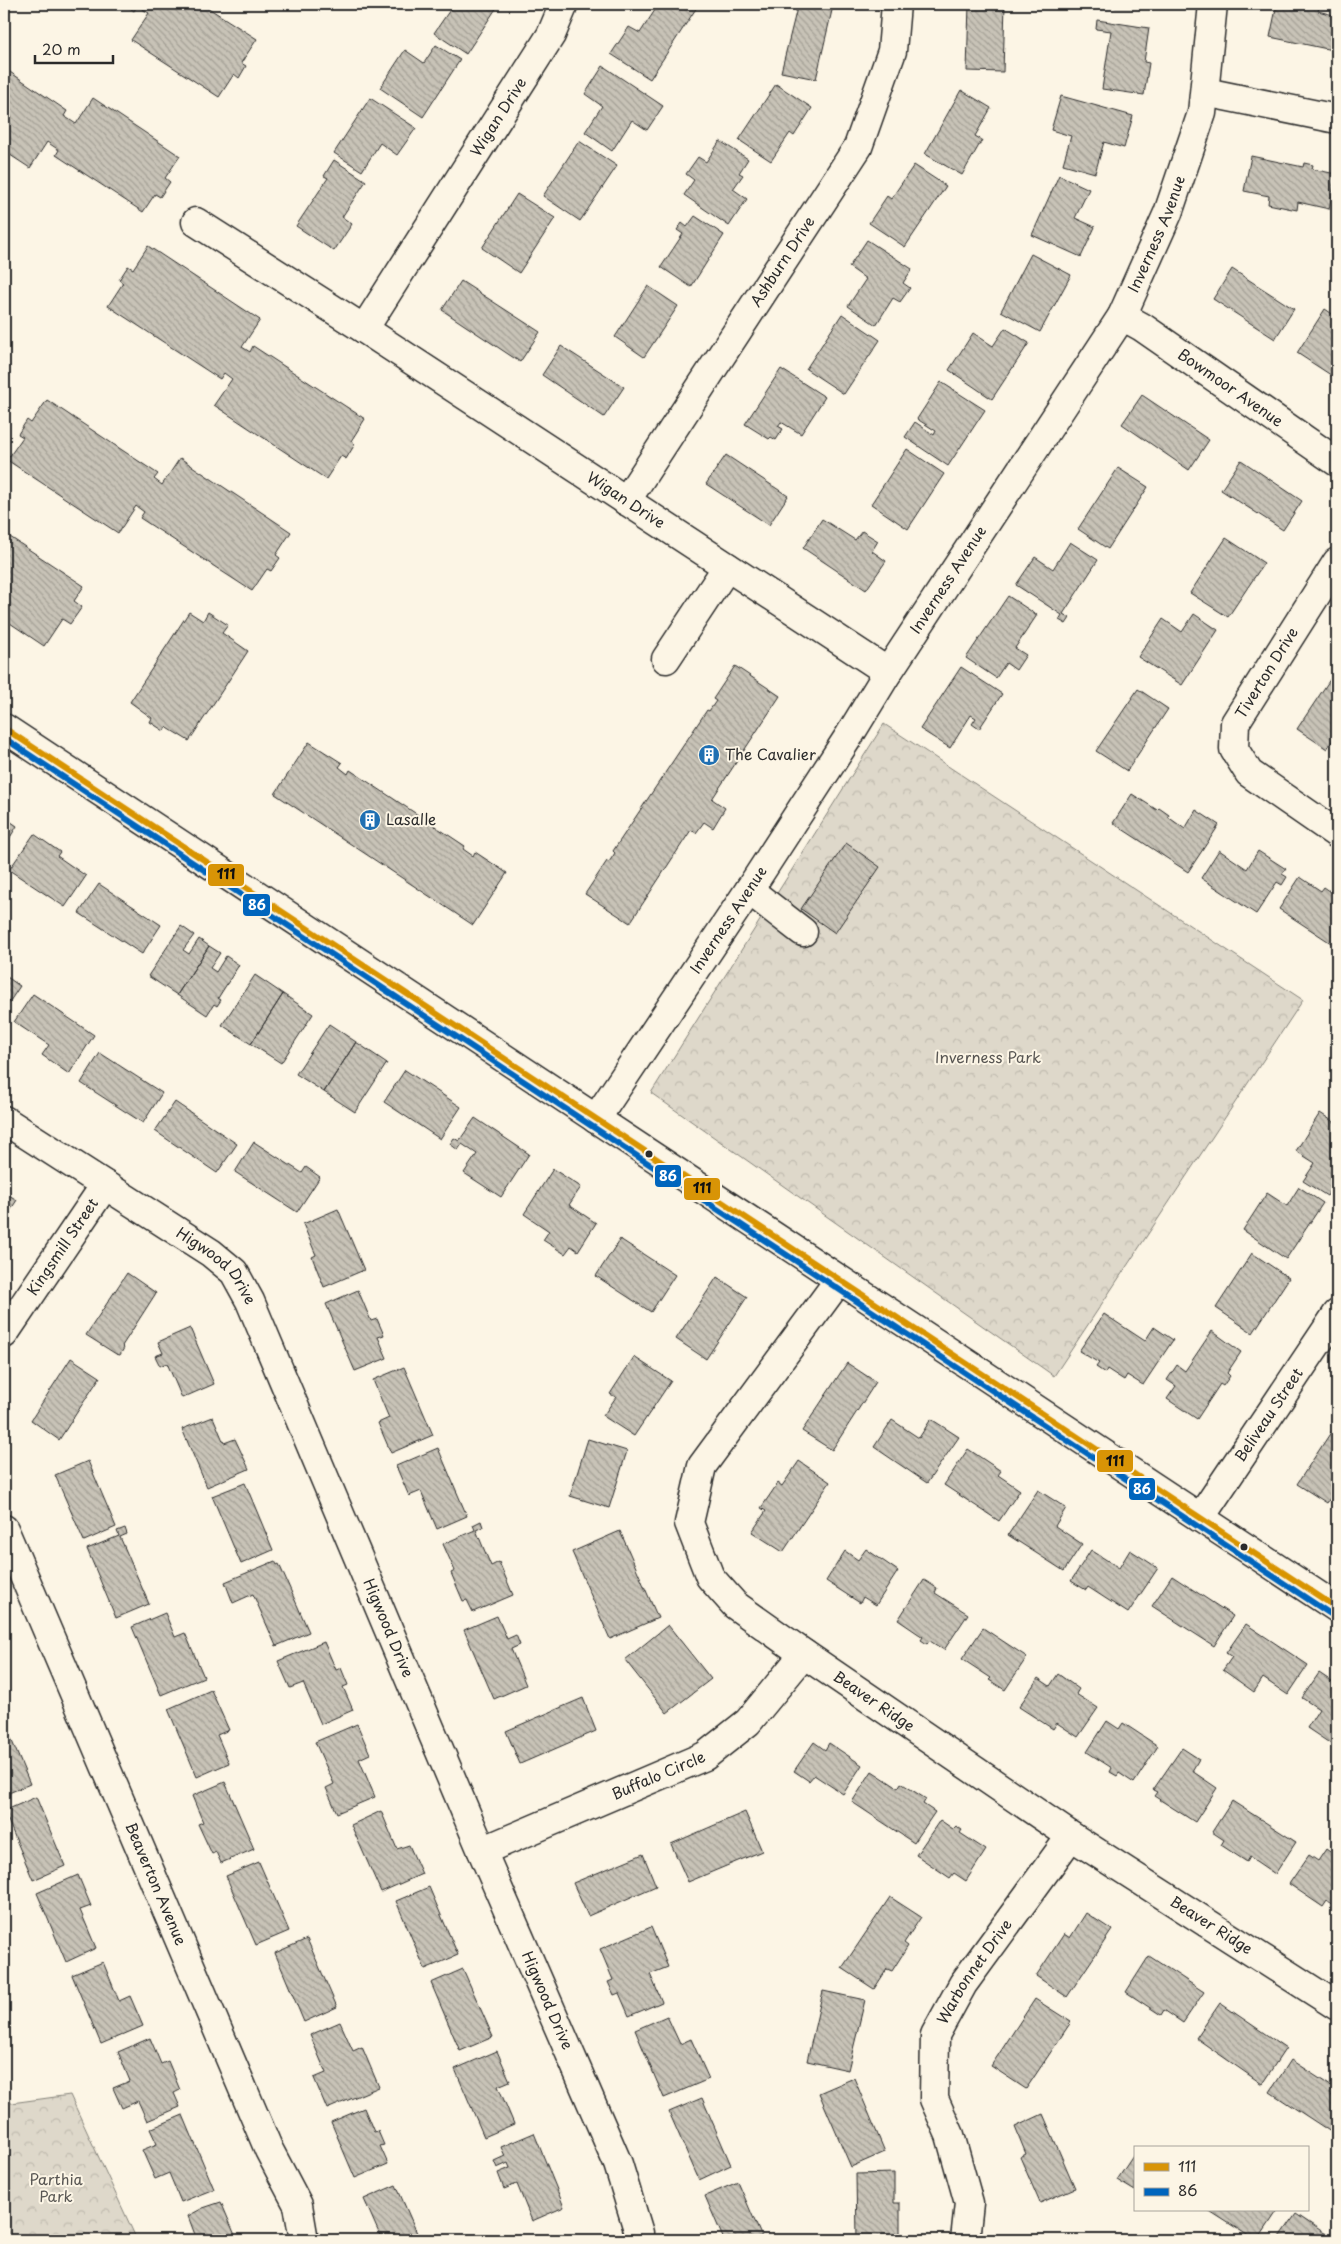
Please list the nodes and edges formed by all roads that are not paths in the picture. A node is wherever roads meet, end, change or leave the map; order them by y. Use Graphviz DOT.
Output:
graph roads {
  1 [pos="564,4"];
  2 [pos="896,4"];
  3 [pos="1213,4"];
  4 [pos="1205,92"];
  5 [pos="1337,119"];
  6 [pos="196,222"];
  7 [pos="1122,316"];
  8 [pos="364,329"];
  9 [pos="1337,462"];
  10 [pos="626,501"];
  11 [pos="1337,562"];
  12 [pos="727,567"];
  13 [pos="666,659"];
  14 [pos="888,672"];
  15 [pos="4,728"];
  16 [pos="1337,834"];
  17 [pos="749,890"];
  18 [pos="802,932"];
  19 [pos="596,1119"];
  20 [pos="4,1120"];
  21 [pos="105,1185"];
  22 [pos="839,1280"];
  23 [pos="1337,1314"];
  24 [pos="4,1334"];
  25 [pos="1200,1518"];
  26 [pos="4,1529"];
  27 [pos="1337,1608"];
  28 [pos="804,1654"];
  29 [pos="1071,1836"];
  30 [pos="482,1851"];
  31 [pos="1337,2006"];
  32 [pos="304,2240"];
  33 [pos="638,2240"];
  34 [pos="965,2240"];
  1 -- 8 [label="street, Wigan Drive"];
  2 -- 10 [label="street, Ashburn Drive"];
  3 -- 4 [label="street, Inverness Avenue"];
  4 -- 5 [label="street"];
  4 -- 7 [label="street, Inverness Avenue"];
  6 -- 8 [label="street, Wigan Drive"];
  7 -- 9 [label="street, Bowmoor Avenue"];
  7 -- 14 [label="street, Inverness Avenue"];
  8 -- 10 [label="street, Wigan Drive"];
  10 -- 12 [label="street, Wigan Drive"];
  11 -- 16 [label="street, Tiverton Drive"];
  12 -- 13 [label="street"];
  12 -- 14 [label="street, Wigan Drive"];
  14 -- 17 [label="street, Inverness Avenue"];
  15 -- 19 [label="street"];
  17 -- 18 [label="street"];
  17 -- 19 [label="street, Inverness Avenue"];
  19 -- 22 [label="street"];
  20 -- 21 [label="street, Higwood Drive"];
  21 -- 24 [label="street, Kingsmill Street"];
  21 -- 30 [label="street, Higwood Drive"];
  22 -- 25 [label="street"];
  22 -- 28 [label="street, Beaver Ridge"];
  23 -- 25 [label="street, Beliveau Street"];
  25 -- 27 [label="street"];
  26 -- 32 [label="street, Beaverton Avenue"];
  28 -- 29 [label="street, Beaver Ridge"];
  28 -- 30 [label="street, Buffalo Circle"];
  29 -- 31 [label="street, Beaver Ridge"];
  29 -- 34 [label="street, Warbonnet Drive"];
  30 -- 33 [label="street, Higwood Drive"];
}
